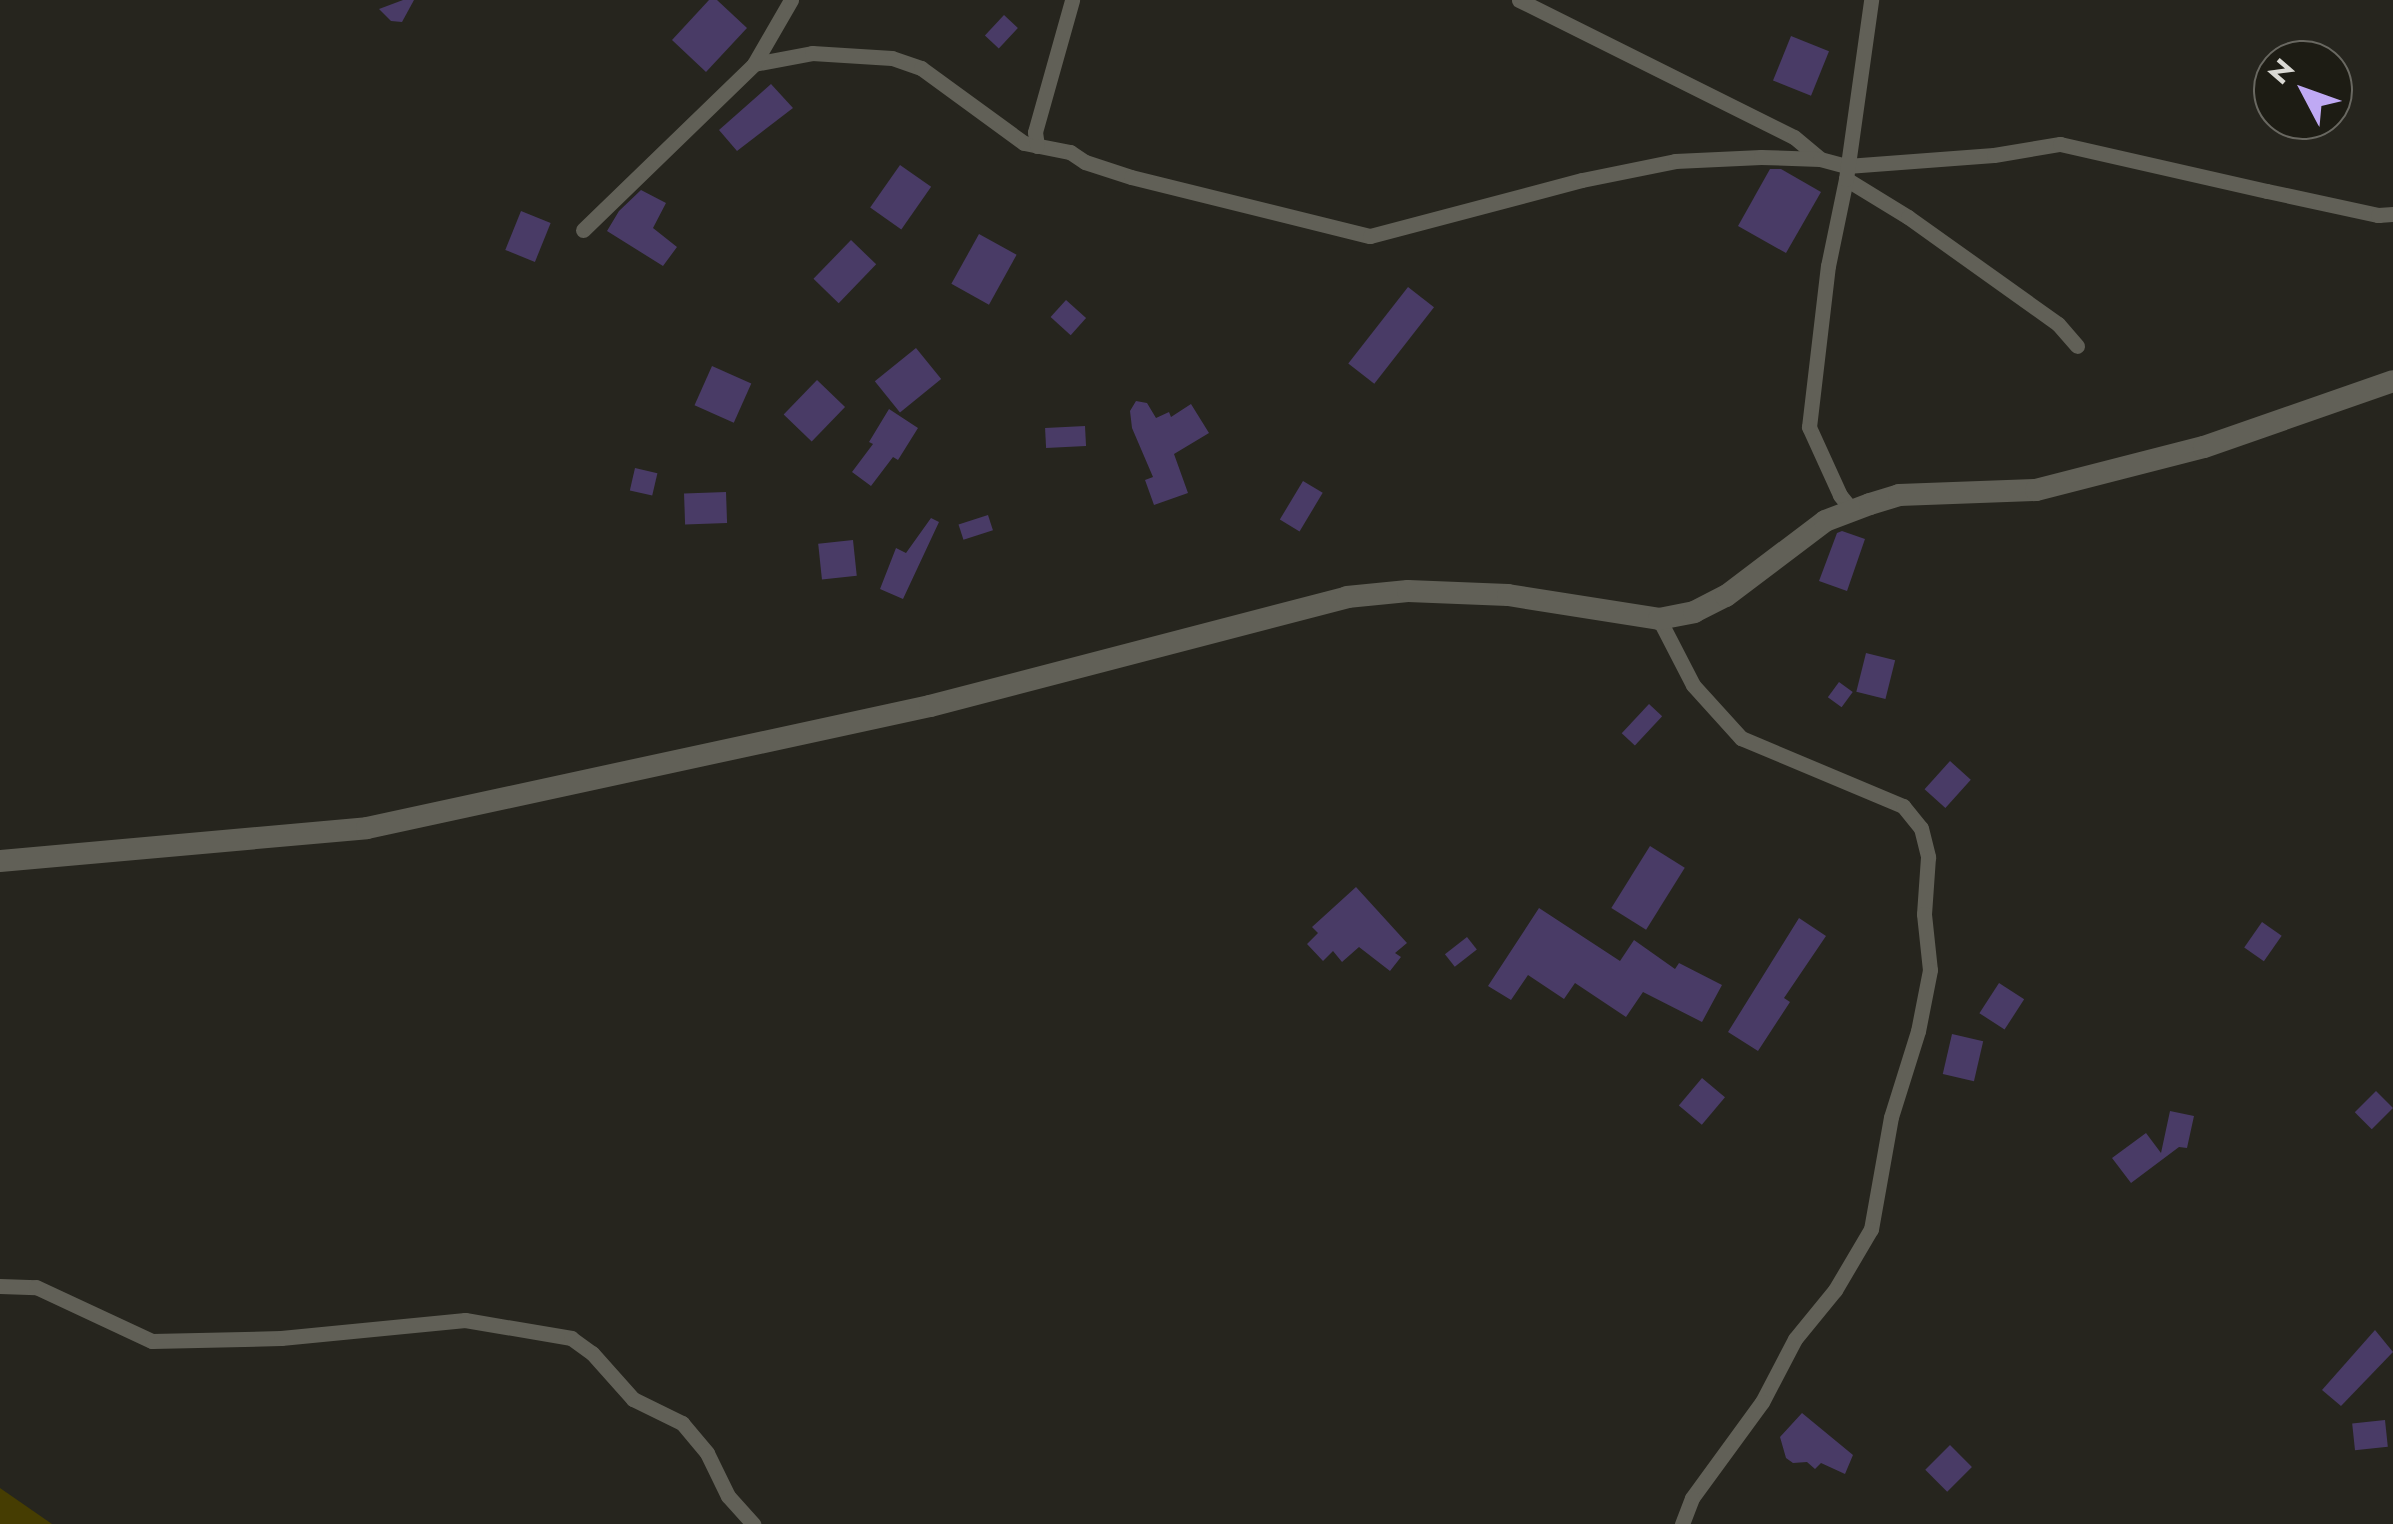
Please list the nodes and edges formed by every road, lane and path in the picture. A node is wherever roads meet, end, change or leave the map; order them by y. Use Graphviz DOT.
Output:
graph roads {
  1 [pos="790,0"];
  2 [pos="1072,0"];
  3 [pos="1519,0"];
  4 [pos="1870,0"];
  5 [pos="754,64"];
  6 [pos="1037,146"];
  7 [pos="1820,160"];
  8 [pos="1846,173"];
  9 [pos="2393,214"];
  10 [pos="583,230"];
  11 [pos="2077,346"];
  12 [pos="2393,381"];
  13 [pos="1852,510"];
  14 [pos="1659,619"];
  15 [pos="0,861"];
  16 [pos="0,1286"];
  17 [pos="753,1524"];
  18 [pos="1682,1524"];
  1 -- 5 [label="street"];
  2 -- 6 [label="street"];
  3 -- 7 [label="street"];
  4 -- 8 [label="street"];
  5 -- 6 [label="street"];
  5 -- 10 [label="street"];
  6 -- 7 [label="street"];
  7 -- 8 [label="street"];
  8 -- 9 [label="street"];
  8 -- 11 [label="street"];
  8 -- 13 [label="street"];
  12 -- 13 [label="street"];
  13 -- 14 [label="street"];
  14 -- 15 [label="street"];
  14 -- 18 [label="street"];
  16 -- 17 [label="street"];
}
